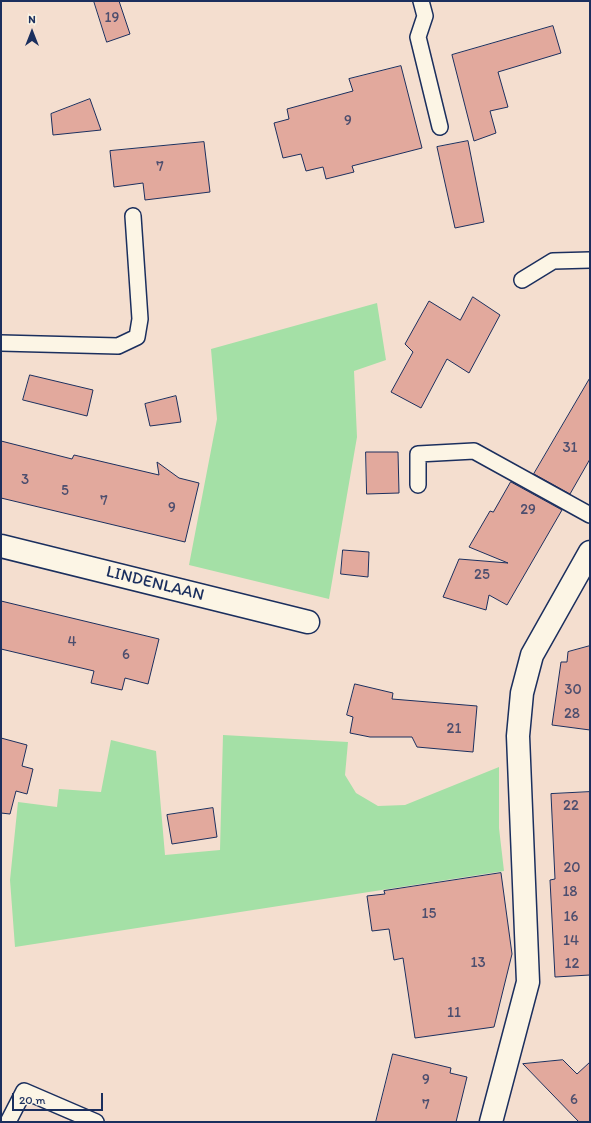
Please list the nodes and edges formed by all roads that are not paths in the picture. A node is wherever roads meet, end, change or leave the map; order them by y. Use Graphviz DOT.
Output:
graph roads {
  1 [pos="421,1"];
  2 [pos="440,127"];
  3 [pos="133,216"];
  4 [pos="590,260"];
  5 [pos="522,280"];
  6 [pos="1,342"];
  7 [pos="418,485"];
  8 [pos="590,515"];
  9 [pos="1,546"];
  10 [pos="590,552"];
  11 [pos="308,622"];
  12 [pos="8,1122"];
  13 [pos="96,1122"];
  14 [pos="491,1122"];
  1 -- 2 [label="lane"];
  3 -- 6 [label="lane"];
  4 -- 5 [label="lane"];
  7 -- 8 [label="lane"];
  9 -- 11 [label="street, LINDENLAAN"];
  10 -- 14 [label="street"];
  12 -- 13 [label="lane"];
}
